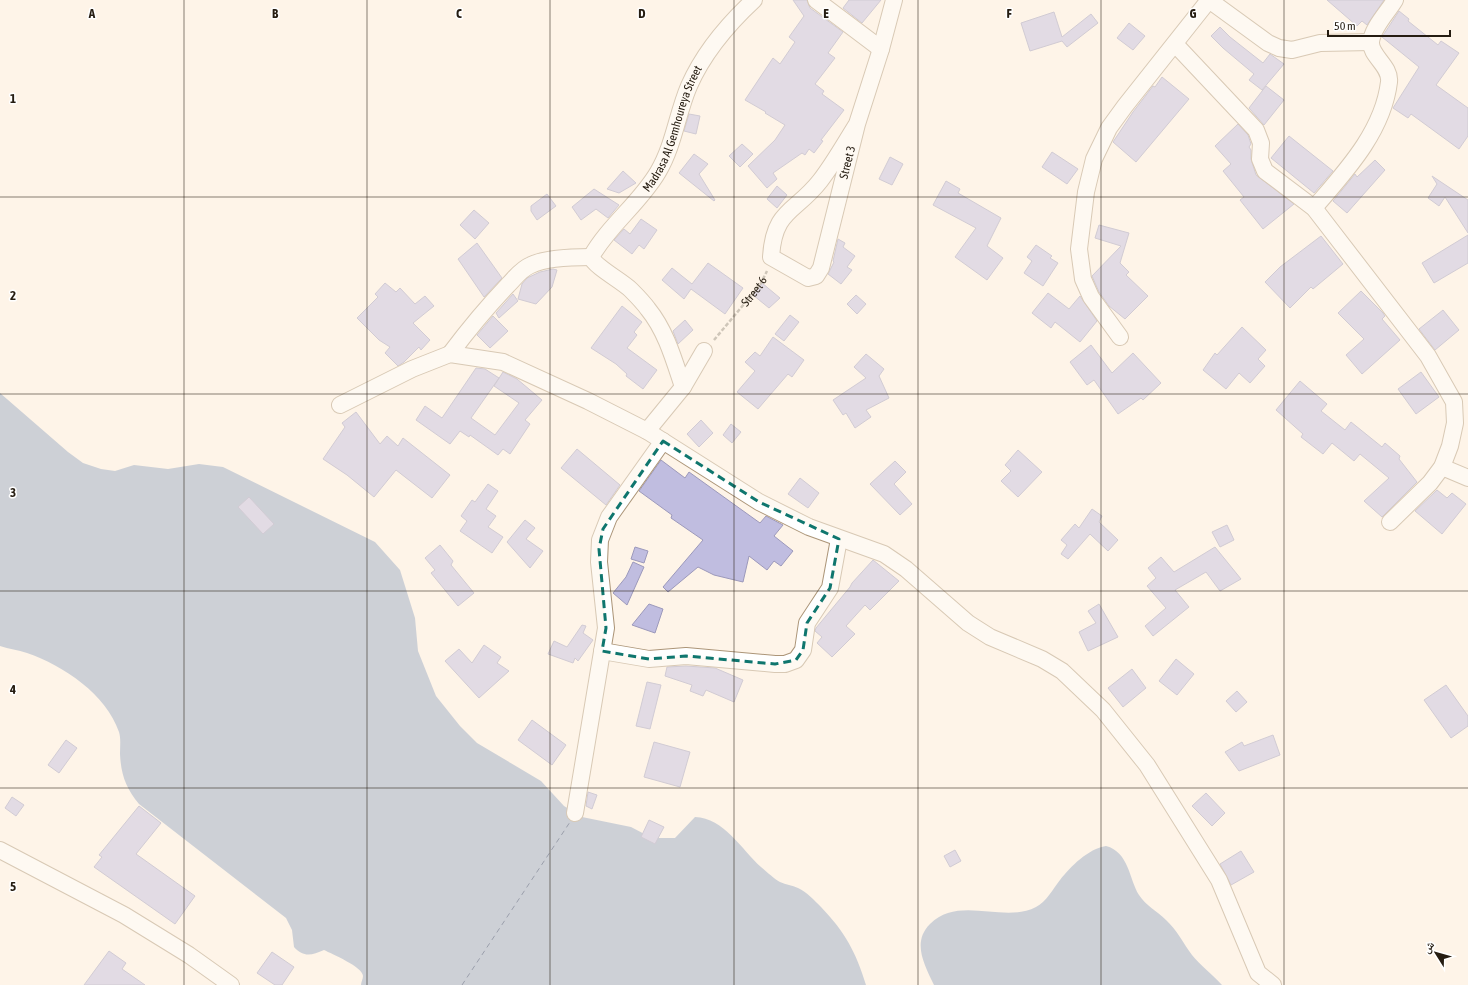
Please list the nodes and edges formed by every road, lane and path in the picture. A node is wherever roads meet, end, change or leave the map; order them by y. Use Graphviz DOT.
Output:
graph roads {
  1 [pos="754,0"];
  2 [pos="816,0"];
  3 [pos="894,0"];
  4 [pos="1209,0"];
  5 [pos="1396,0"];
  6 [pos="1371,42"];
  7 [pos="1175,44"];
  8 [pos="881,50"];
  9 [pos="856,124"];
  10 [pos="1314,208"];
  11 [pos="591,257"];
  12 [pos="771,257"];
  13 [pos="1120,337"];
  14 [pos="704,351"];
  15 [pos="450,354"];
  16 [pos="683,387"];
  17 [pos="340,405"];
  18 [pos="648,431"];
  19 [pos="664,441"];
  20 [pos="1442,467"];
  21 [pos="1468,478"];
  22 [pos="1390,522"];
  23 [pos="839,538"];
  24 [pos="602,651"];
  25 [pos="576,813"];
  26 [pos="0,850"];
  27 [pos="231,985"];
  28 [pos="1273,985"];
  1 -- 11 [label="street, Madrasa Al Gemhoureya Street"];
  2 -- 8 [label="street"];
  3 -- 8 [label="street, Street 3"];
  4 -- 6 [label="street"];
  4 -- 7 [label="street"];
  5 -- 6 [label="street"];
  6 -- 10 [label="street"];
  7 -- 10 [label="street"];
  7 -- 13 [label="street"];
  8 -- 9 [label="street, Street 3"];
  9 -- 12 [label="street"];
  9 -- 12 [label="street, Street 3"];
  10 -- 20 [label="street"];
  11 -- 15 [label="street"];
  11 -- 16 [label="street"];
  12 -- 14 [label="path, Street 6"];
  14 -- 16 [label="street"];
  15 -- 17 [label="street"];
  15 -- 18 [label="street"];
  16 -- 18 [label="street"];
  18 -- 19 [label="street"];
  19 -- 23 [label="street"];
  19 -- 24 [label="street"];
  20 -- 21 [label="street"];
  20 -- 22 [label="street"];
  23 -- 24 [label="street"];
  23 -- 28 [label="street"];
  24 -- 25 [label="street"];
  26 -- 27 [label="street"];
}
